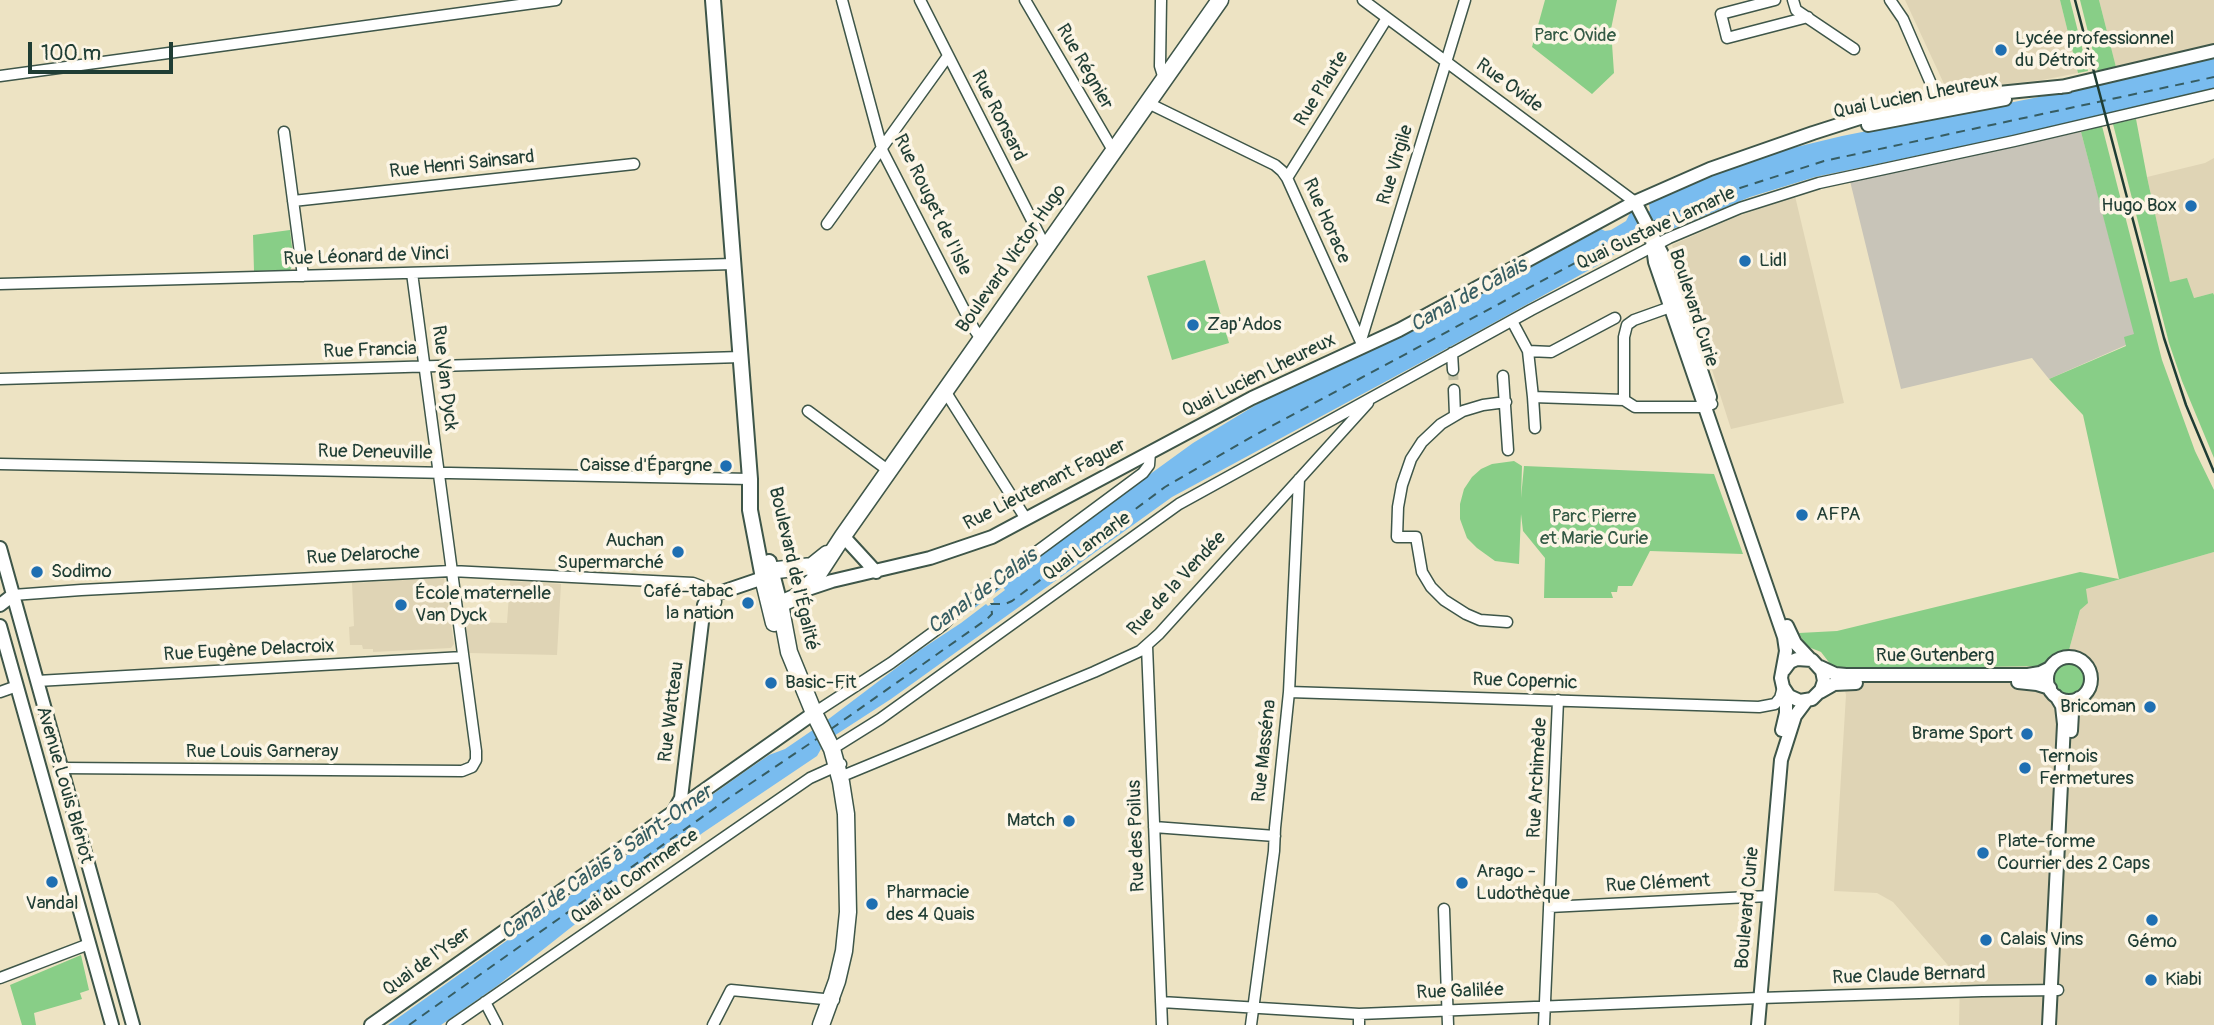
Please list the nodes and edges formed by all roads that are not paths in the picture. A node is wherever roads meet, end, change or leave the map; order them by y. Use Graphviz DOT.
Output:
graph roads {
  1 [pos="556,0"];
  2 [pos="713,0"];
  3 [pos="842,0"];
  4 [pos="920,0"];
  5 [pos="1025,0"];
  6 [pos="1161,0"];
  7 [pos="1220,0"];
  8 [pos="1363,0"];
  9 [pos="1465,0"];
  10 [pos="1776,0"];
  11 [pos="1793,0"];
  12 [pos="1890,0"];
  13 [pos="1808,17"];
  14 [pos="1387,18"];
  15 [pos="1854,48"];
  16 [pos="2214,51"];
  17 [pos="948,57"];
  18 [pos="1446,62"];
  19 [pos="0,76"];
  20 [pos="1164,79"];
  21 [pos="2214,94"];
  22 [pos="1148,103"];
  23 [pos="1938,107"];
  24 [pos="284,132"];
  25 [pos="882,148"];
  26 [pos="1114,152"];
  27 [pos="634,164"];
  28 [pos="1287,178"];
  29 [pos="293,201"];
  30 [pos="1635,202"];
  31 [pos="827,224"];
  32 [pos="1653,242"];
  33 [pos="1046,248"];
  34 [pos="733,264"];
  35 [pos="412,273"];
  36 [pos="303,276"];
  37 [pos="0,284"];
  38 [pos="1675,305"];
  39 [pos="1615,318"];
  40 [pos="1512,320"];
  41 [pos="982,340"];
  42 [pos="1362,344"];
  43 [pos="1528,351"];
  44 [pos="1452,353"];
  45 [pos="741,357"];
  46 [pos="424,367"];
  47 [pos="1452,370"];
  48 [pos="1503,376"];
  49 [pos="0,379"];
  50 [pos="1454,390"];
  51 [pos="945,391"];
  52 [pos="1376,395"];
  53 [pos="1533,397"];
  54 [pos="1623,400"];
  55 [pos="1506,402"];
  56 [pos="1709,406"];
  57 [pos="808,411"];
  58 [pos="1455,415"];
  59 [pos="1535,428"];
  60 [pos="1508,450"];
  61 [pos="1150,452"];
  62 [pos="0,464"];
  63 [pos="889,471"];
  64 [pos="438,472"];
  65 [pos="1299,478"];
  66 [pos="750,479"];
  67 [pos="1026,519"];
  68 [pos="840,539"];
  69 [pos="0,548"];
  70 [pos="451,571"];
  71 [pos="876,572"];
  72 [pos="772,585"];
  73 [pos="803,592"];
  74 [pos="13,595"];
  75 [pos="713,599"];
  76 [pos="0,605"];
  77 [pos="1507,622"];
  78 [pos="0,626"];
  79 [pos="1147,646"];
  80 [pos="463,657"];
  81 [pos="1815,663"];
  82 [pos="2050,668"];
  83 [pos="1783,670"];
  84 [pos="37,681"];
  85 [pos="17,686"];
  86 [pos="1784,690"];
  87 [pos="0,692"];
  88 [pos="1289,692"];
  89 [pos="1820,692"];
  90 [pos="2053,692"];
  91 [pos="2079,698"];
  92 [pos="1559,700"];
  93 [pos="1807,700"];
  94 [pos="1759,707"];
  95 [pos="814,713"];
  96 [pos="1782,730"];
  97 [pos="832,748"];
  98 [pos="61,768"];
  99 [pos="462,771"];
  100 [pos="841,771"];
  101 [pos="1777,795"];
  102 [pos="675,809"];
  103 [pos="1154,827"];
  104 [pos="1275,836"];
  105 [pos="94,887"];
  106 [pos="75,893"];
  107 [pos="1769,895"];
  108 [pos="1549,907"];
  109 [pos="1444,909"];
  110 [pos="89,944"];
  111 [pos="0,978"];
  112 [pos="2054,990"];
  113 [pos="1760,998"];
  114 [pos="834,1000"];
  115 [pos="485,1002"];
  116 [pos="1161,1002"];
  117 [pos="1545,1006"];
  118 [pos="1254,1009"];
  119 [pos="1447,1011"];
  120 [pos="1359,1020"];
  121 [pos="112,1025"];
  122 [pos="133,1025"];
  123 [pos="371,1025"];
  124 [pos="452,1025"];
  125 [pos="497,1025"];
  126 [pos="713,1025"];
  127 [pos="821,1025"];
  128 [pos="829,1025"];
  129 [pos="1162,1025"];
  130 [pos="1251,1025"];
  131 [pos="1447,1025"];
  132 [pos="1544,1025"];
  133 [pos="1758,1025"];
  134 [pos="2049,1025"];
  135 [pos="2056,1025"];
  1 -- 19 [label="street"];
  2 -- 34 [label="main road, Boulevard de l'Égalité"];
  3 -- 25 [label="street, Rue Rouget de l'Isle"];
  4 -- 17 [label="street, Rue Ronsard"];
  5 -- 26 [label="street, Rue Régnier"];
  6 -- 20 [label="street"];
  7 -- 20 [label="main road, Boulevard Victor Hugo"];
  8 -- 14 [label="street, Rue Ovide"];
  9 -- 18 [label="street, Rue Virgile"];
  10 -- 13 [label="street"];
  11 -- 13 [label="street"];
  12 -- 23 [label="street"];
  13 -- 15 [label="street"];
  14 -- 18 [label="street, Rue Ovide"];
  14 -- 28 [label="street, Rue Plaute"];
  16 -- 23 [label="street, Quai Lucien Lheureux"];
  17 -- 25 [label="street"];
  17 -- 33 [label="street, Rue Ronsard"];
  18 -- 30 [label="street, Rue Ovide"];
  18 -- 42 [label="street, Rue Virgile"];
  20 -- 22 [label="main road, Boulevard Victor Hugo"];
  21 -- 32 [label="street, Quai Gustave Lamarle"];
  22 -- 26 [label="main road, Boulevard Victor Hugo"];
  22 -- 28 [label="street, Rue Horace"];
  23 -- 30 [label="street, Quai Lucien Lheureux"];
  24 -- 29 [label="street"];
  25 -- 31 [label="street"];
  25 -- 41 [label="street, Rue Rouget de l'Isle"];
  26 -- 33 [label="main road, Boulevard Victor Hugo"];
  27 -- 29 [label="street, Rue Henri Sainsard"];
  28 -- 42 [label="street, Rue Horace"];
  29 -- 36 [label="street"];
  30 -- 32 [label="street, Boulevard Curie"];
  30 -- 42 [label="street, Quai Lucien Lheureux"];
  32 -- 38 [label="street, Boulevard Curie"];
  32 -- 40 [label="street, Quai Gustave Lamarle"];
  33 -- 41 [label="main road, Boulevard Victor Hugo"];
  34 -- 35 [label="street, Rue Léonard de Vinci"];
  34 -- 45 [label="main road, Boulevard de l'Égalité"];
  35 -- 36 [label="street, Rue Léonard de Vinci"];
  35 -- 46 [label="street, Rue Van Dyck"];
  36 -- 37 [label="street, Rue Léonard de Vinci"];
  38 -- 54 [label="street"];
  38 -- 56 [label="street, Boulevard Curie"];
  39 -- 43 [label="street"];
  40 -- 43 [label="street"];
  40 -- 44 [label="street, Quai Gustave Lamarle"];
  41 -- 51 [label="main road, Boulevard Victor Hugo"];
  42 -- 61 [label="street, Quai Lucien Lheureux"];
  43 -- 53 [label="street"];
  44 -- 47 [label="street"];
  44 -- 52 [label="street, Quai Gustave Lamarle"];
  45 -- 46 [label="street, Rue Francia"];
  45 -- 66 [label="main road, Boulevard de l'Égalité"];
  46 -- 49 [label="street, Rue Francia"];
  46 -- 64 [label="street, Rue Van Dyck"];
  48 -- 55 [label="street"];
  50 -- 58 [label="street"];
  51 -- 63 [label="main road, Boulevard Victor Hugo"];
  51 -- 67 [label="street"];
  52 -- 65 [label="street, Rue de la Vendée"];
  52 -- 97 [label="street, Quai Lamarle"];
  53 -- 54 [label="street"];
  53 -- 59 [label="street"];
  54 -- 56 [label="street"];
  55 -- 58 [label="street"];
  55 -- 60 [label="street"];
  56 -- 81 [label="street, Boulevard Curie"];
  56 -- 83 [label="street, Boulevard Curie"];
  57 -- 63 [label="street"];
  58 -- 77 [label="street"];
  61 -- 67 [label="street, Rue Lieutenant Faguer"];
  61 -- 95 [label="street"];
  62 -- 64 [label="street, Rue Deneuville"];
  63 -- 68 [label="main road, Boulevard Victor Hugo"];
  64 -- 66 [label="street, Rue Deneuville"];
  64 -- 70 [label="street, Rue Van Dyck"];
  65 -- 79 [label="street, Rue de la Vendée"];
  65 -- 88 [label="street, Rue Masséna"];
  66 -- 72 [label="main road, Boulevard de l'Égalité"];
  67 -- 71 [label="street, Rue Lieutenant Faguer"];
  68 -- 71 [label="street"];
  68 -- 72 [label="main road, Boulevard Victor Hugo"];
  68 -- 73 [label="main road, Boulevard Victor Hugo"];
  69 -- 74 [label="street, Avenue Louis Blériot"];
  70 -- 74 [label="street, Rue Delaroche"];
  70 -- 75 [label="street, Rue Delaroche"];
  70 -- 80 [label="street, Rue Van Dyck"];
  71 -- 73 [label="street, Rue Lieutenant Faguer"];
  72 -- 73 [label="main road, Boulevard Victor Hugo"];
  72 -- 75 [label="street"];
  72 -- 95 [label="main road, Boulevard de l'Égalité"];
  72 -- 95 [label="main road, Boulevard de l'Égalité"];
  74 -- 76 [label="street"];
  74 -- 84 [label="street, Avenue Louis Blériot"];
  75 -- 102 [label="street, Rue Watteau"];
  78 -- 85 [label="street, Avenue Louis Blériot"];
  79 -- 100 [label="street, Rue de la Vendée"];
  79 -- 103 [label="street, Rue des Poilus"];
  80 -- 84 [label="street, Rue Eugène Delacroix"];
  80 -- 99 [label="street, Rue Van Dyck"];
  81 -- 82 [label="street, Rue Gutenberg"];
  81 -- 83 [label="street"];
  81 -- 89 [label="street"];
  82 -- 90 [label="street"];
  82 -- 91 [label="street"];
  83 -- 86 [label="street"];
  84 -- 85 [label="street, Avenue Louis Blériot"];
  84 -- 98 [label="street, Avenue Louis Blériot"];
  85 -- 87 [label="street"];
  85 -- 106 [label="street, Avenue Louis Blériot"];
  86 -- 93 [label="street"];
  86 -- 94 [label="street"];
  86 -- 96 [label="street, Boulevard Curie"];
  88 -- 92 [label="street, Rue Copernic"];
  88 -- 104 [label="street, Rue Masséna"];
  89 -- 90 [label="street, Rue Gutenberg"];
  89 -- 93 [label="street"];
  90 -- 91 [label="street"];
  90 -- 112 [label="street"];
  91 -- 112 [label="street"];
  92 -- 94 [label="street, Rue Copernic"];
  92 -- 108 [label="street, Rue Archimède"];
  93 -- 101 [label="street, Boulevard Curie"];
  94 -- 96 [label="street"];
  95 -- 97 [label="main road"];
  95 -- 102 [label="street, Quai de l'Yser"];
  96 -- 101 [label="street, Boulevard Curie"];
  97 -- 100 [label="main road"];
  98 -- 99 [label="street, Rue Louis Garneray"];
  98 -- 105 [label="street, Avenue Louis Blériot"];
  100 -- 114 [label="main road"];
  100 -- 115 [label="street, Quai du Commerce"];
  101 -- 107 [label="street, Boulevard Curie"];
  102 -- 123 [label="street, Quai de l'Yser"];
  103 -- 104 [label="street"];
  103 -- 116 [label="street, Rue des Poilus"];
  104 -- 118 [label="street, Rue Masséna"];
  105 -- 106 [label="street, Avenue Louis Blériot"];
  105 -- 122 [label="street, Avenue Louis Blériot"];
  106 -- 110 [label="street, Avenue Louis Blériot"];
  107 -- 108 [label="street, Rue Clément"];
  107 -- 113 [label="street, Boulevard Curie"];
  108 -- 117 [label="street, Rue Archimède"];
  109 -- 119 [label="street"];
  110 -- 111 [label="street"];
  110 -- 121 [label="street, Avenue Louis Blériot"];
  112 -- 113 [label="street, Rue Claude Bernard"];
  112 -- 134 [label="street"];
  112 -- 135 [label="street"];
  113 -- 117 [label="street, Rue Galilée"];
  113 -- 133 [label="street, Boulevard Curie"];
  114 -- 126 [label="street"];
  114 -- 127 [label="main road"];
  114 -- 128 [label="main road"];
  115 -- 124 [label="street, Quai du Commerce"];
  115 -- 125 [label="street"];
  116 -- 118 [label="street, Rue Galilée"];
  116 -- 129 [label="street, Rue des Poilus"];
  117 -- 119 [label="street, Rue Galilée"];
  117 -- 132 [label="street, Rue Archimède"];
  118 -- 120 [label="street, Rue Galilée"];
  118 -- 130 [label="street, Rue Masséna"];
  119 -- 120 [label="street, Rue Galilée"];
  119 -- 131 [label="street"];
}
